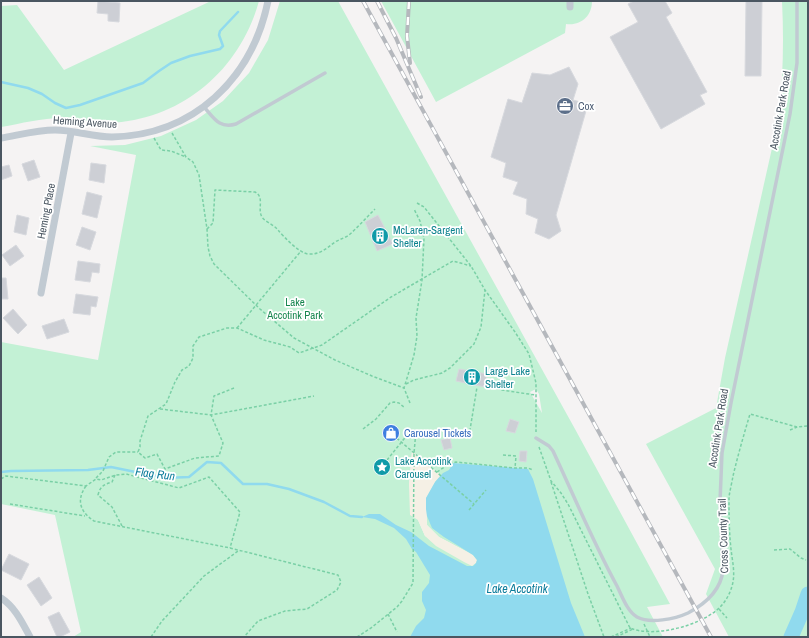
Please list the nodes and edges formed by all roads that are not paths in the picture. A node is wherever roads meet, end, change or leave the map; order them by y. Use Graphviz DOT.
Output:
graph roads {
  1 [pos="268,1"];
  2 [pos="797,1"];
  3 [pos="325,73"];
  4 [pos="204,107"];
  5 [pos="71,133"];
  6 [pos="1,138"];
  7 [pos="41,293"];
  8 [pos="536,438"];
  9 [pos="1,598"];
  10 [pos="30,637"];
  1 -- 4 [label="street, Heming Avenue"];
  2 -- 8 [label="lane, Accotink Park Road"];
  3 -- 4 [label="lane"];
  4 -- 5 [label="street, Heming Avenue"];
  5 -- 6 [label="street, Heming Avenue"];
  5 -- 7 [label="street, Heming Place"];
  9 -- 10 [label="street"];
}
